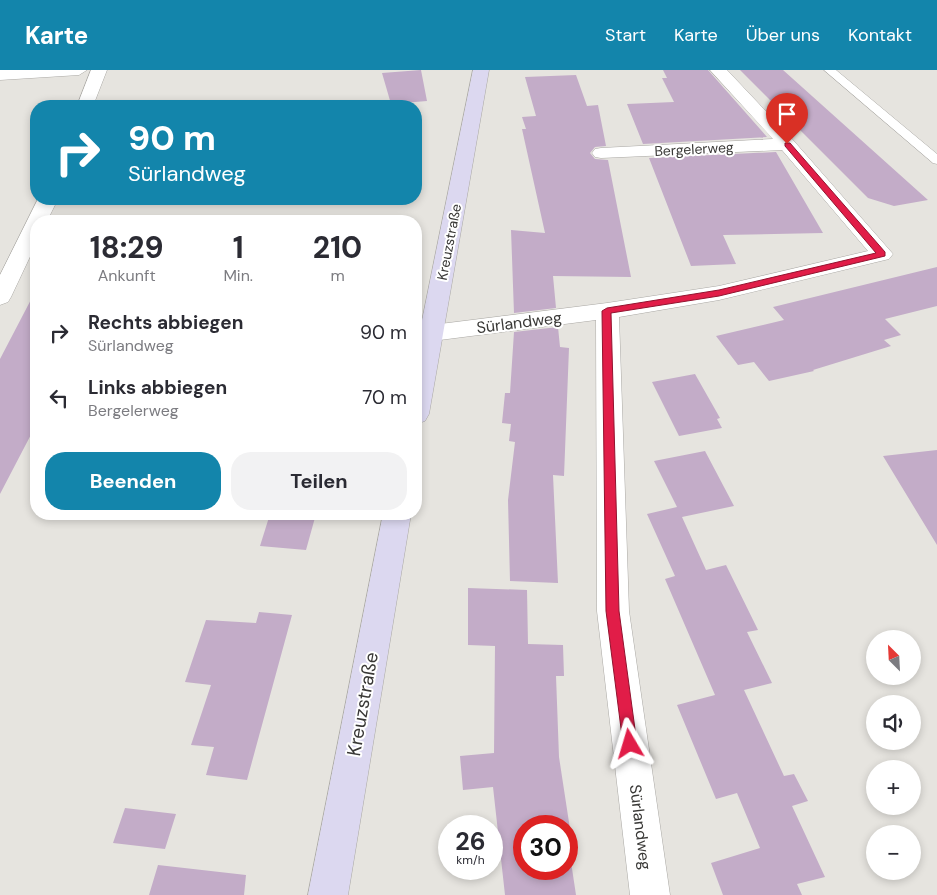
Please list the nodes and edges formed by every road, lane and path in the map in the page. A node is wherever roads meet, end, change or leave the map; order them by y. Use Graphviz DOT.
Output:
graph roads {
  1 [pos="79,70"];
  2 [pos="99,70"];
  3 [pos="481,70"];
  4 [pos="718,70"];
  5 [pos="829,70"];
  6 [pos="0,75"];
  7 [pos="87,100"];
  8 [pos="787,144"];
  9 [pos="601,153"];
  10 [pos="937,160"];
  11 [pos="30,236"];
  12 [pos="0,297"];
  13 [pos="607,311"];
  14 [pos="432,333"];
  15 [pos="422,384"];
  16 [pos="396,520"];
  17 [pos="328,895"];
  18 [pos="650,895"];
  1 -- 6 [label="street"];
  2 -- 7 [label="street"];
  3 -- 14 [label="street, Kreuzstraße"];
  4 -- 8 [label="street"];
  5 -- 10 [label="lane"];
  8 -- 9 [label="street, Bergelerweg"];
  8 -- 13 [label="street, Sürlandweg"];
  11 -- 12 [label="street"];
  13 -- 14 [label="street, Sürlandweg"];
  13 -- 18 [label="street, Sürlandweg"];
  14 -- 15 [label="street, Kreuzstraße"];
  16 -- 17 [label="street, Kreuzstraße"];
}
